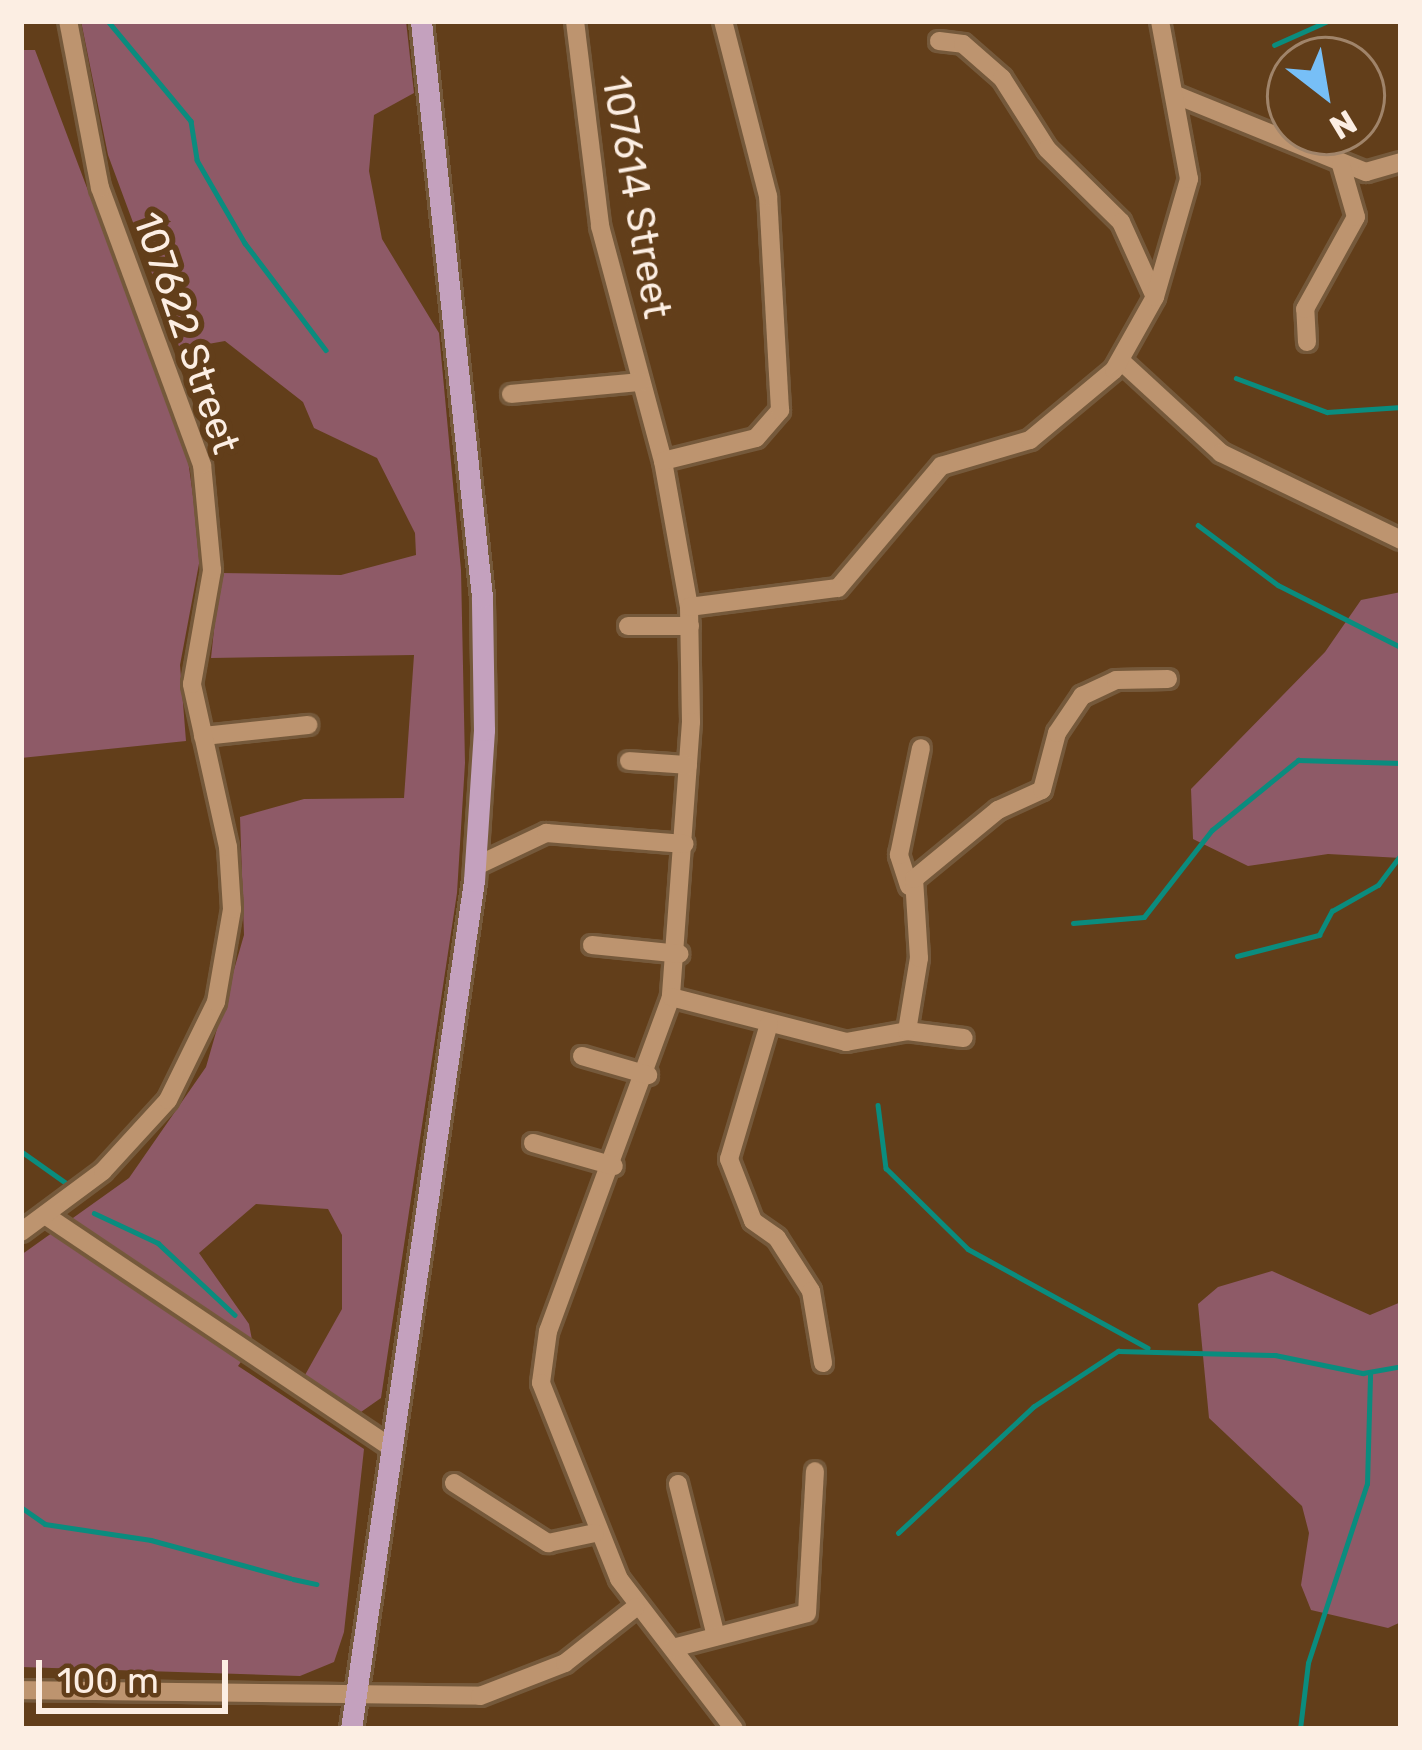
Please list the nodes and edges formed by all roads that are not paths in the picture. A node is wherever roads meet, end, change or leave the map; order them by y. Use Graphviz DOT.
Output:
graph roads {
  1 [pos="68,21"];
  2 [pos="421,21"];
  3 [pos="575,21"];
  4 [pos="723,21"];
  5 [pos="1160,21"];
  6 [pos="939,41"];
  7 [pos="1177,95"];
  8 [pos="1401,162"];
  9 [pos="1341,164"];
  10 [pos="1155,296"];
  11 [pos="1306,342"];
  12 [pos="1121,361"];
  13 [pos="640,382"];
  14 [pos="511,394"];
  15 [pos="663,461"];
  16 [pos="1401,540"];
  17 [pos="689,616"];
  18 [pos="628,626"];
  19 [pos="1168,679"];
  20 [pos="308,725"];
  21 [pos="203,736"];
  22 [pos="921,748"];
  23 [pos="629,761"];
  24 [pos="688,765"];
  25 [pos="685,844"];
  26 [pos="474,867"];
  27 [pos="910,891"];
  28 [pos="592,945"];
  29 [pos="680,954"];
  30 [pos="671,997"];
  31 [pos="770,1024"];
  32 [pos="907,1031"];
  33 [pos="964,1038"];
  34 [pos="582,1056"];
  35 [pos="648,1075"];
  36 [pos="533,1143"];
  37 [pos="614,1166"];
  38 [pos="48,1217"];
  39 [pos="21,1232"];
  40 [pos="823,1363"];
  41 [pos="390,1448"];
  42 [pos="815,1472"];
  43 [pos="454,1484"];
  44 [pos="678,1484"];
  45 [pos="595,1533"];
  46 [pos="636,1607"];
  47 [pos="716,1636"];
  48 [pos="673,1648"];
  49 [pos="21,1690"];
  50 [pos="354,1696"];
  51 [pos="350,1729"];
  52 [pos="734,1729"];
  1 -- 21 [label="street, 107622 Street"];
  2 -- 26 [label="main road"];
  3 -- 13 [label="street, 107614 Street"];
  4 -- 15 [label="street"];
  5 -- 7 [label="street"];
  6 -- 10 [label="street"];
  7 -- 9 [label="street"];
  7 -- 10 [label="street"];
  8 -- 9 [label="street"];
  9 -- 11 [label="street"];
  10 -- 12 [label="street"];
  12 -- 16 [label="street"];
  12 -- 17 [label="street"];
  13 -- 14 [label="street"];
  13 -- 15 [label="street, 107614 Street"];
  15 -- 17 [label="street, 107614 Street"];
  17 -- 18 [label="street"];
  17 -- 24 [label="street, 107614 Street"];
  19 -- 27 [label="street"];
  20 -- 21 [label="street"];
  21 -- 38 [label="street, 107622 Street"];
  22 -- 27 [label="street"];
  23 -- 24 [label="street"];
  24 -- 25 [label="street, 107614 Street"];
  25 -- 26 [label="street"];
  25 -- 29 [label="street, 107614 Street"];
  26 -- 41 [label="main road"];
  27 -- 32 [label="street"];
  28 -- 29 [label="street"];
  29 -- 30 [label="street, 107614 Street"];
  30 -- 31 [label="street"];
  30 -- 35 [label="street, 107614 Street"];
  31 -- 32 [label="street"];
  31 -- 40 [label="street"];
  32 -- 33 [label="street"];
  34 -- 35 [label="street"];
  35 -- 37 [label="street, 107614 Street"];
  36 -- 37 [label="street"];
  37 -- 45 [label="street, 107614 Street"];
  38 -- 39 [label="street, 107622 Street"];
  38 -- 41 [label="street"];
  41 -- 50 [label="main road"];
  42 -- 47 [label="street"];
  43 -- 45 [label="street"];
  44 -- 47 [label="street"];
  45 -- 46 [label="street, 107614 Street"];
  46 -- 48 [label="street, 107614 Street"];
  46 -- 50 [label="street"];
  47 -- 48 [label="street"];
  48 -- 52 [label="street, 107614 Street"];
  49 -- 50 [label="street"];
  50 -- 51 [label="main road"];
}
